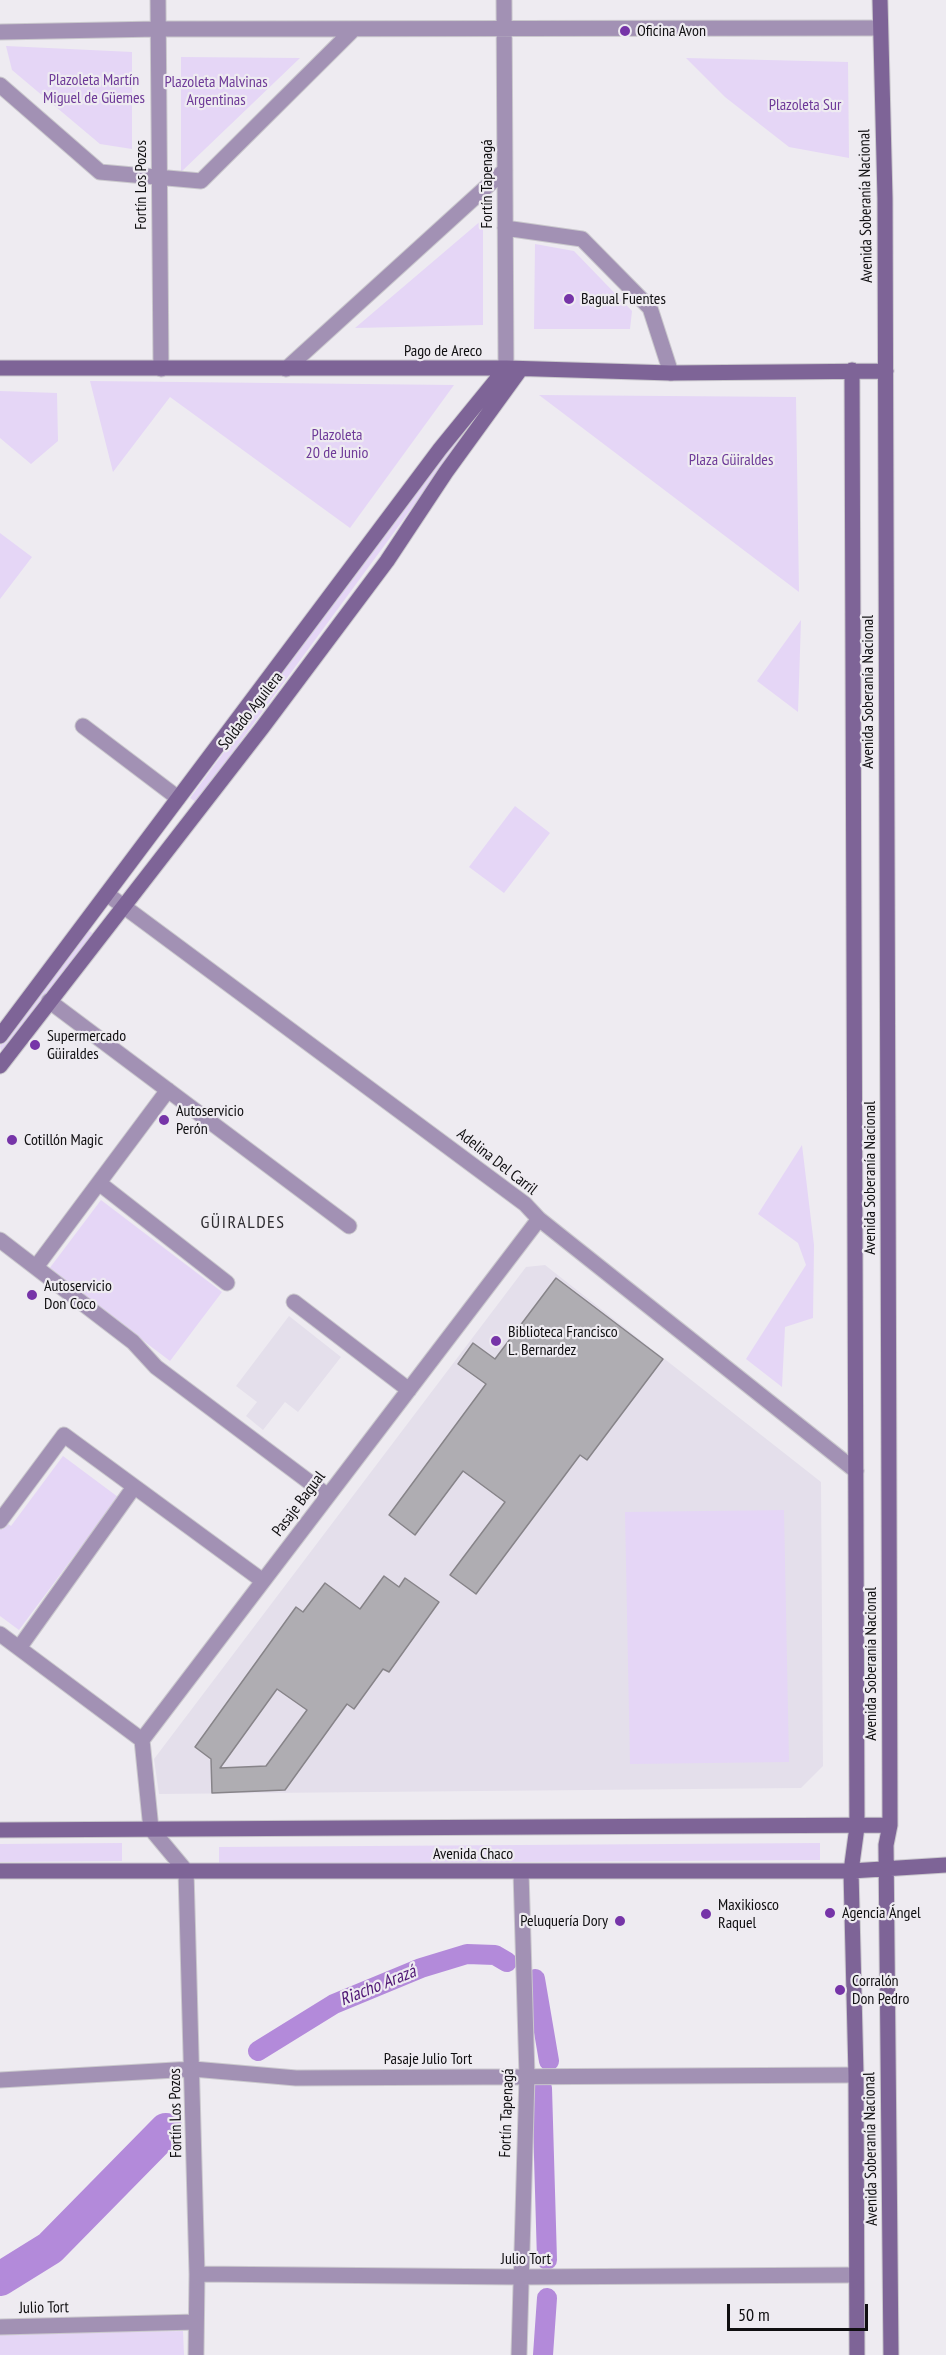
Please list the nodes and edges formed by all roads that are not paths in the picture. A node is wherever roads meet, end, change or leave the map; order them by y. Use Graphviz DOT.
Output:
graph roads {
  1 [pos="158,0"];
  2 [pos="504,0"];
  3 [pos="880,0"];
  4 [pos="354,28"];
  5 [pos="504,28"];
  6 [pos="879,28"];
  7 [pos="158,29"];
  8 [pos="0,32"];
  9 [pos="0,86"];
  10 [pos="505,170"];
  11 [pos="159,179"];
  12 [pos="505,228"];
  13 [pos="0,368"];
  14 [pos="160,369"];
  15 [pos="286,369"];
  16 [pos="513,369"];
  17 [pos="852,370"];
  18 [pos="886,371"];
  19 [pos="671,373"];
  20 [pos="83,726"];
  21 [pos="178,798"];
  22 [pos="107,894"];
  23 [pos="123,906"];
  24 [pos="49,1001"];
  25 [pos="0,1036"];
  26 [pos="1,1064"];
  27 [pos="168,1090"];
  28 [pos="99,1183"];
  29 [pos="539,1219"];
  30 [pos="349,1226"];
  31 [pos="0,1240"];
  32 [pos="36,1267"];
  33 [pos="226,1283"];
  34 [pos="294,1302"];
  35 [pos="409,1390"];
  36 [pos="856,1472"];
  37 [pos="134,1487"];
  38 [pos="328,1496"];
  39 [pos="0,1521"];
  40 [pos="263,1581"];
  41 [pos="0,1634"];
  42 [pos="19,1648"];
  43 [pos="142,1740"];
  44 [pos="890,1825"];
  45 [pos="857,1827"];
  46 [pos="151,1829"];
  47 [pos="0,1830"];
  48 [pos="946,1866"];
  49 [pos="887,1868"];
  50 [pos="0,1871"];
  51 [pos="186,1871"];
  52 [pos="851,1871"];
  53 [pos="521,1872"];
  54 [pos="193,2069"];
  55 [pos="856,2075"];
  56 [pos="526,2076"];
  57 [pos="0,2080"];
  58 [pos="197,2274"];
  59 [pos="856,2275"];
  60 [pos="519,2277"];
  61 [pos="196,2322"];
  62 [pos="0,2327"];
  63 [pos="196,2355"];
  64 [pos="519,2355"];
  65 [pos="856,2355"];
  66 [pos="891,2355"];
  1 -- 7 [label="street, Fortín Los Pozos"];
  2 -- 5 [label="street, Fortín Tapenagá"];
  3 -- 6 [label="street, Avenida Soberanía Nacional"];
  4 -- 5 [label="street"];
  4 -- 7 [label="street"];
  4 -- 11 [label="street"];
  5 -- 6 [label="street"];
  5 -- 10 [label="street, Fortín Tapenagá"];
  6 -- 18 [label="street, Avenida Soberanía Nacional"];
  7 -- 8 [label="street"];
  7 -- 11 [label="street, Fortín Los Pozos"];
  9 -- 11 [label="street"];
  10 -- 12 [label="street, Fortín Tapenagá"];
  10 -- 15 [label="street"];
  11 -- 14 [label="street, Fortín Los Pozos"];
  12 -- 16 [label="street, Fortín Tapenagá"];
  12 -- 19 [label="street"];
  13 -- 14 [label="street, Pago de Areco"];
  14 -- 15 [label="street, Pago de Areco"];
  15 -- 16 [label="street, Pago de Areco"];
  16 -- 19 [label="street, Pago de Areco"];
  16 -- 21 [label="street, Soldado Aguilera"];
  16 -- 23 [label="street, Soldado Aguilera"];
  17 -- 18 [label="street, Pago de Areco"];
  17 -- 19 [label="street, Pago de Areco"];
  17 -- 36 [label="street, Avenida Soberanía Nacional"];
  18 -- 44 [label="street, Avenida Soberanía Nacional"];
  20 -- 21 [label="street"];
  21 -- 22 [label="street, Soldado Aguilera"];
  22 -- 23 [label="street, Adelina Del Carril"];
  22 -- 25 [label="street, Soldado Aguilera"];
  23 -- 24 [label="street, Soldado Aguilera"];
  23 -- 29 [label="street, Adelina Del Carril"];
  24 -- 26 [label="street, Soldado Aguilera"];
  24 -- 27 [label="street"];
  27 -- 28 [label="street"];
  27 -- 30 [label="street"];
  28 -- 32 [label="street"];
  28 -- 33 [label="street"];
  29 -- 35 [label="street, Pasaje Bagual"];
  29 -- 36 [label="street, Adelina Del Carril"];
  31 -- 32 [label="street"];
  32 -- 38 [label="street"];
  34 -- 35 [label="street"];
  35 -- 38 [label="street, Pasaje Bagual"];
  36 -- 45 [label="street, Avenida Soberanía Nacional"];
  37 -- 39 [label="street"];
  37 -- 40 [label="street"];
  37 -- 42 [label="street"];
  38 -- 40 [label="street, Pasaje Bagual"];
  40 -- 43 [label="street, Pasaje Bagual"];
  41 -- 42 [label="street"];
  42 -- 43 [label="street"];
  43 -- 46 [label="street"];
  44 -- 45 [label="street, Avenida Chaco"];
  44 -- 49 [label="street, Avenida Soberanía Nacional"];
  45 -- 46 [label="street, Avenida Chaco"];
  45 -- 52 [label="street, Avenida Soberanía Nacional"];
  46 -- 47 [label="street, Avenida Chaco"];
  46 -- 51 [label="street"];
  48 -- 49 [label="street, Avenida Chaco"];
  49 -- 52 [label="street, Avenida Chaco"];
  49 -- 66 [label="street, Avenida Soberanía Nacional"];
  50 -- 51 [label="street, Avenida Chaco"];
  51 -- 53 [label="street, Avenida Chaco"];
  51 -- 54 [label="street, Fortín Los Pozos"];
  52 -- 53 [label="street, Avenida Chaco"];
  52 -- 55 [label="street, Avenida Soberanía Nacional"];
  53 -- 56 [label="street, Fortín Tapenagá"];
  54 -- 56 [label="street, Pasaje Julio Tort"];
  54 -- 57 [label="street, Pasaje Julio Tort"];
  54 -- 58 [label="street, Fortín Los Pozos"];
  55 -- 56 [label="street, Pasaje Julio Tort"];
  55 -- 59 [label="street, Avenida Soberanía Nacional"];
  56 -- 60 [label="street, Fortín Tapenagá"];
  58 -- 60 [label="street, Julio Tort"];
  58 -- 61 [label="street, Fortín Los Pozos"];
  59 -- 60 [label="street, Julio Tort"];
  59 -- 65 [label="street, Avenida Soberanía Nacional"];
  60 -- 64 [label="street, Fortín Tapenagá"];
  61 -- 62 [label="street, Julio Tort"];
  61 -- 63 [label="street, Fortín Los Pozos"];
}
